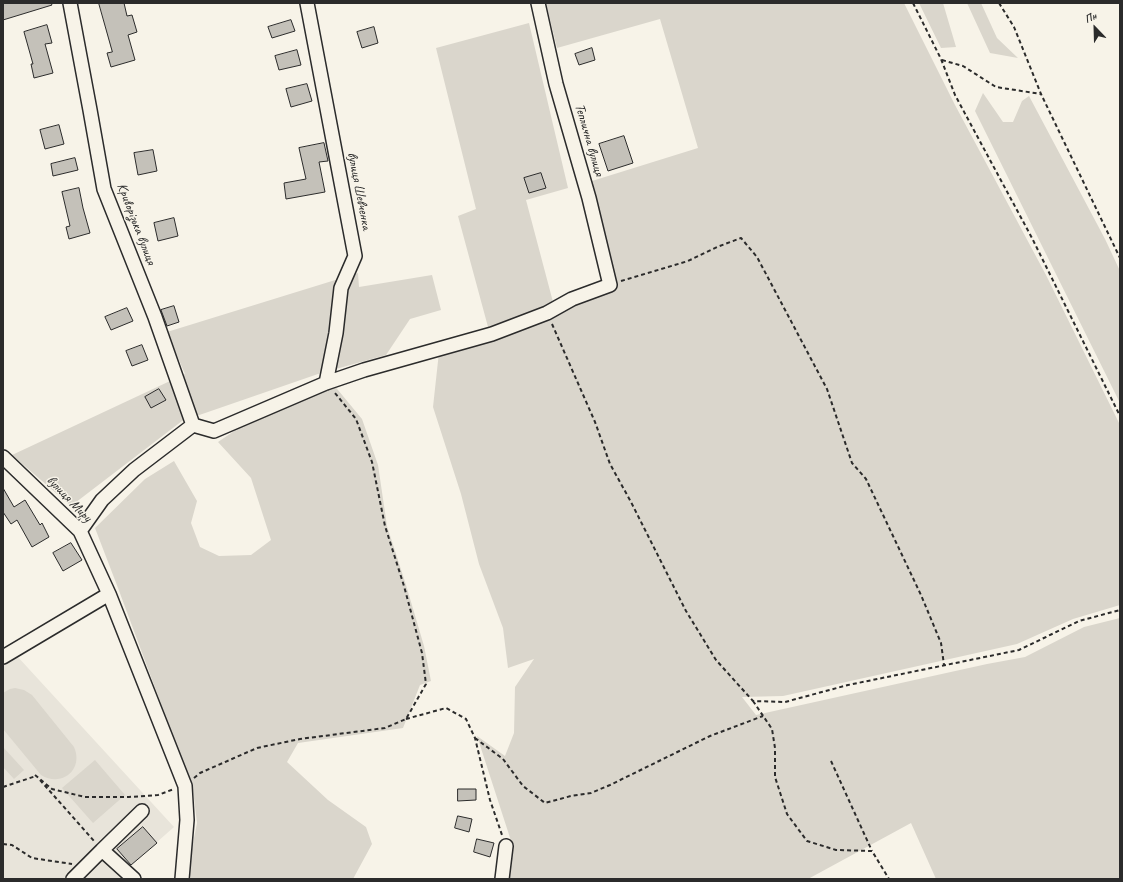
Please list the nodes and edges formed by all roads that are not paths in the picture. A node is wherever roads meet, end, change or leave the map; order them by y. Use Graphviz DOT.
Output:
graph roads {
  1 [pos="70,3"];
  2 [pos="307,3"];
  3 [pos="538,3"];
  4 [pos="326,383"];
  5 [pos="193,425"];
  6 [pos="3,457"];
  7 [pos="80,531"];
  8 [pos="109,594"];
  9 [pos="3,657"];
  10 [pos="142,811"];
  11 [pos="506,846"];
  12 [pos="102,850"];
  13 [pos="73,879"];
  14 [pos="134,879"];
  15 [pos="182,879"];
  16 [pos="502,879"];
  1 -- 5 [label="street, Криворізька вулиця"];
  2 -- 4 [label="street, вулиця Шевченка"];
  3 -- 4 [label="street, Теплична вулиця"];
  4 -- 5 [label="street"];
  5 -- 7 [label="street"];
  6 -- 7 [label="street, вулиця Миру"];
  7 -- 8 [label="street, вулиця Миру"];
  8 -- 9 [label="street"];
  8 -- 15 [label="street, вулиця Миру"];
  10 -- 12 [label="street"];
  11 -- 16 [label="street"];
  12 -- 13 [label="street"];
  12 -- 14 [label="street"];
}
